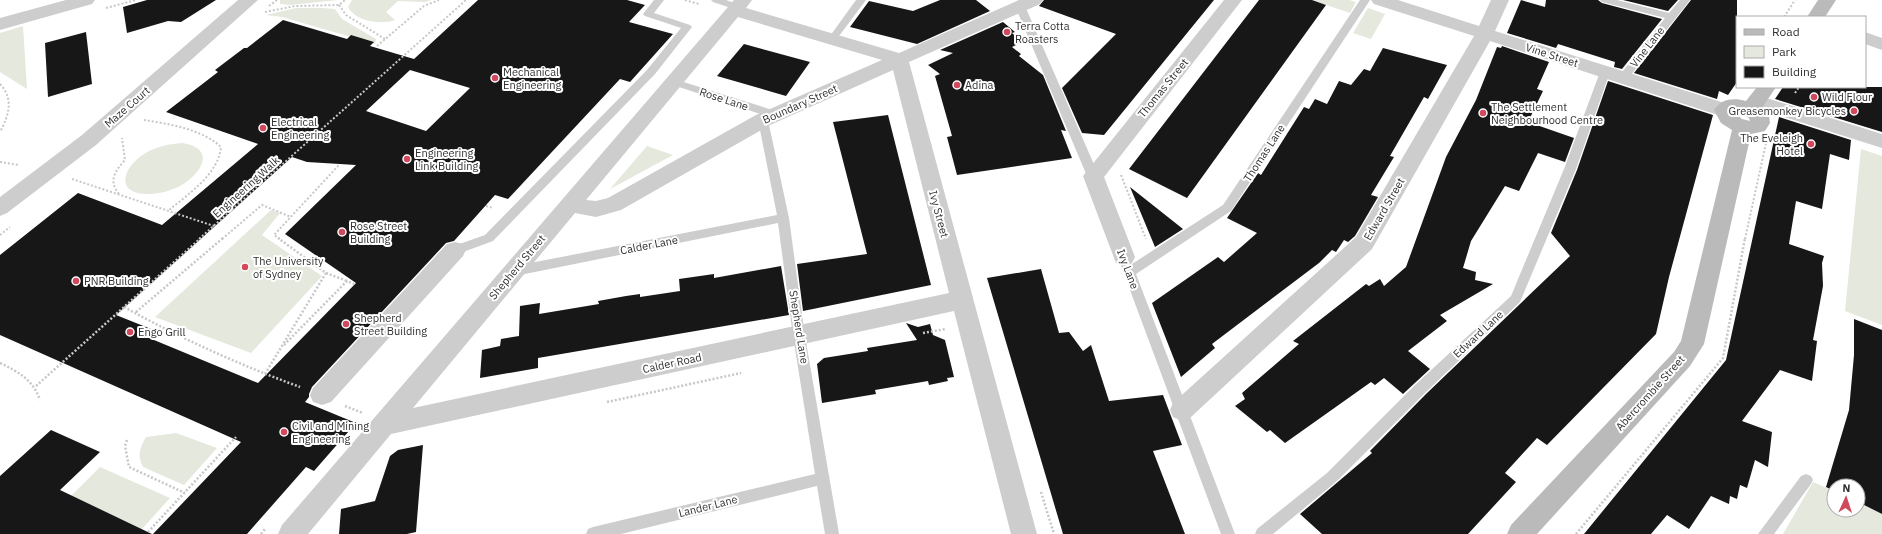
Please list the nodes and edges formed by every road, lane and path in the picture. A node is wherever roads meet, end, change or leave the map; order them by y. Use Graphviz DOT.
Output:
graph roads {
  1 [pos="86,0"];
  2 [pos="345,0"];
  3 [pos="439,0"];
  4 [pos="466,0"];
  5 [pos="659,0"];
  6 [pos="861,0"];
  7 [pos="1233,0"];
  8 [pos="1365,0"];
  9 [pos="1380,0"];
  10 [pos="1500,0"];
  11 [pos="1605,0"];
  12 [pos="1685,0"];
  13 [pos="1795,0"];
  14 [pos="1827,0"];
  15 [pos="1027,3"];
  16 [pos="733,4"];
  17 [pos="339,5"];
  18 [pos="254,6"];
  19 [pos="1672,16"];
  20 [pos="1785,16"];
  21 [pos="1817,16"];
  22 [pos="0,24"];
  23 [pos="1485,34"];
  24 [pos="833,38"];
  25 [pos="1866,38"];
  26 [pos="385,39"];
  27 [pos="1882,44"];
  28 [pos="376,46"];
  29 [pos="899,59"];
  30 [pos="1605,72"];
  31 [pos="1623,78"];
  32 [pos="674,82"];
  33 [pos="0,84"];
  34 [pos="1754,106"];
  35 [pos="769,117"];
  36 [pos="143,120"];
  37 [pos="0,132"];
  38 [pos="122,138"];
  39 [pos="1882,141"];
  40 [pos="339,165"];
  41 [pos="1123,169"];
  42 [pos="50,171"];
  43 [pos="1093,176"];
  44 [pos="120,195"];
  45 [pos="570,205"];
  46 [pos="0,208"];
  47 [pos="168,211"];
  48 [pos="291,217"];
  49 [pos="783,218"];
  50 [pos="214,226"];
  51 [pos="455,250"];
  52 [pos="1154,257"];
  53 [pos="1127,265"];
  54 [pos="514,271"];
  55 [pos="326,273"];
  56 [pos="347,281"];
  57 [pos="354,284"];
  58 [pos="961,300"];
  59 [pos="124,307"];
  60 [pos="136,312"];
  61 [pos="946,329"];
  62 [pos="918,334"];
  63 [pos="800,336"];
  64 [pos="280,348"];
  65 [pos="0,363"];
  66 [pos="746,372"];
  67 [pos="265,374"];
  68 [pos="36,386"];
  69 [pos="322,396"];
  70 [pos="40,400"];
  71 [pos="600,404"];
  72 [pos="1182,410"];
  73 [pos="383,424"];
  74 [pos="236,437"];
  75 [pos="128,440"];
  76 [pos="824,478"];
  77 [pos="1806,480"];
  78 [pos="1041,490"];
  79 [pos="185,493"];
  80 [pos="148,532"];
  81 [pos="291,534"];
  82 [pos="593,534"];
  83 [pos="832,534"];
  84 [pos="1024,534"];
  85 [pos="1054,534"];
  86 [pos="1228,534"];
  87 [pos="1262,534"];
  88 [pos="1520,534"];
  89 [pos="1765,534"];
  1 -- 22 [label="street"];
  2 -- 17 [label="path"];
  3 -- 26 [label="path"];
  4 -- 50 [label="path, Engineering Walk"];
  5 -- 51 [label="lane"];
  6 -- 24 [label="lane"];
  7 -- 43 [label="street, Thomas Street"];
  8 -- 52 [label="lane, Thomas Lane"];
  9 -- 23 [label="street, Vine Street"];
  10 -- 23 [label="street, Edward Street"];
  11 -- 19 [label="lane, Vine Lane"];
  12 -- 19 [label="lane, Vine Lane"];
  13 -- 20 [label="path"];
  14 -- 21 [label="street"];
  15 -- 29 [label="street, Boundary Street"];
  15 -- 43 [label="lane, Ivy Lane"];
  16 -- 24 [label="street"];
  16 -- 32 [label="street, Shepherd Street"];
  17 -- 18 [label="path"];
  17 -- 26 [label="path"];
  18 -- 42 [label="street, Maze Court"];
  19 -- 31 [label="lane, Vine Lane"];
  23 -- 30 [label="street, Vine Street"];
  23 -- 72 [label="street, Edward Street"];
  24 -- 29 [label="street"];
  25 -- 27 [label="street"];
  26 -- 28 [label="path"];
  29 -- 35 [label="street, Boundary Street"];
  29 -- 58 [label="street, Ivy Street"];
  30 -- 31 [label="street, Vine Street"];
  30 -- 87 [label="lane, Edward Lane"];
  31 -- 34 [label="street, Vine Street"];
  32 -- 35 [label="lane, Rose Lane"];
  32 -- 45 [label="street, Shepherd Street"];
  33 -- 37 [label="path"];
  34 -- 39 [label="street"];
  34 -- 88 [label="street, Abercrombie Street"];
  35 -- 45 [label="street, Boundary Street"];
  35 -- 49 [label="lane, Shepherd Lane"];
  36 -- 47 [label="path"];
  38 -- 44 [label="path"];
  40 -- 48 [label="path"];
  41 -- 52 [label="path"];
  42 -- 44 [label="path"];
  42 -- 46 [label="street, Maze Court"];
  43 -- 53 [label="street, Ivy Lane"];
  44 -- 47 [label="path"];
  45 -- 54 [label="street, Shepherd Street"];
  47 -- 50 [label="path"];
  48 -- 55 [label="path"];
  48 -- 60 [label="path"];
  49 -- 54 [label="lane, Calder Lane"];
  49 -- 63 [label="lane, Shepherd Lane"];
  50 -- 59 [label="path, Engineering Walk"];
  51 -- 69 [label="street"];
  52 -- 53 [label="lane, Thomas Lane"];
  53 -- 72 [label="lane, Ivy Lane"];
  54 -- 73 [label="street, Shepherd Street"];
  55 -- 56 [label="path"];
  55 -- 64 [label="path"];
  56 -- 57 [label="path"];
  56 -- 64 [label="path"];
  58 -- 63 [label="street, Calder Road"];
  58 -- 84 [label="street, Ivy Street"];
  59 -- 60 [label="path"];
  59 -- 68 [label="path, Engineering Walk"];
  60 -- 67 [label="path"];
  61 -- 62 [label="path"];
  63 -- 73 [label="street, Calder Road"];
  63 -- 76 [label="lane, Shepherd Lane"];
  64 -- 67 [label="path"];
  65 -- 68 [label="path"];
  66 -- 71 [label="path"];
  67 -- 69 [label="path"];
  68 -- 70 [label="path"];
  69 -- 73 [label="path"];
  72 -- 86 [label="lane, Ivy Lane"];
  73 -- 81 [label="street, Shepherd Street"];
  74 -- 79 [label="path"];
  75 -- 79 [label="path"];
  76 -- 82 [label="lane, Lander Lane"];
  76 -- 83 [label="lane, Shepherd Lane"];
  77 -- 89 [label="lane"];
  78 -- 85 [label="path"];
  79 -- 80 [label="path"];
}
